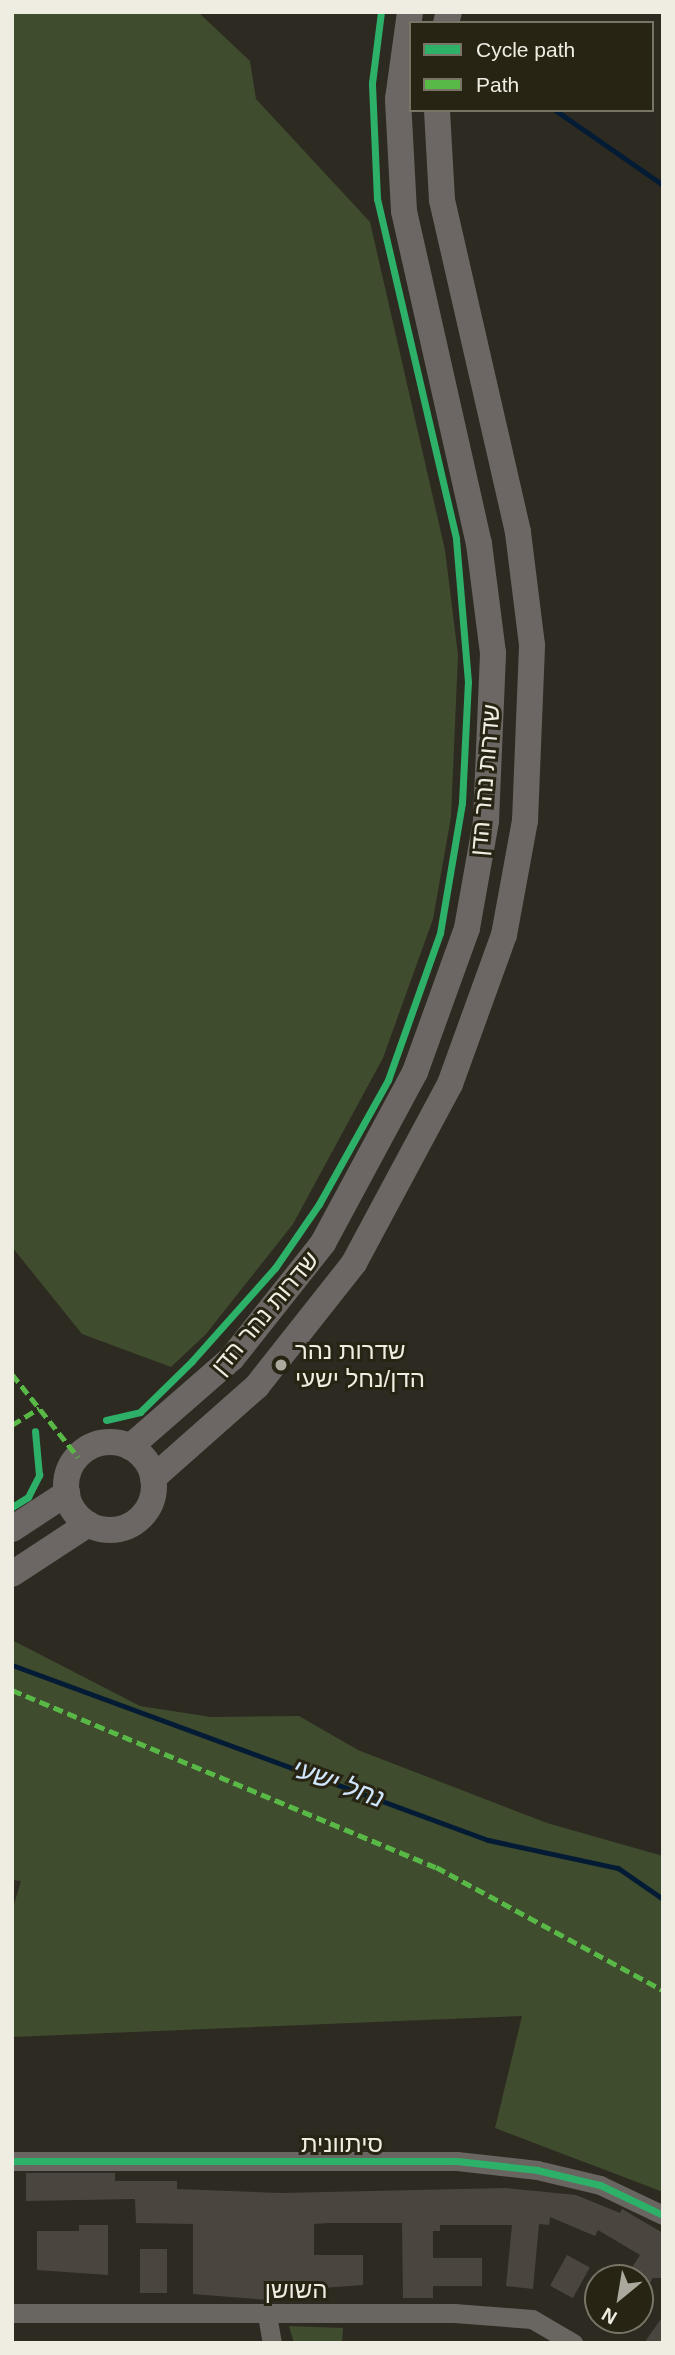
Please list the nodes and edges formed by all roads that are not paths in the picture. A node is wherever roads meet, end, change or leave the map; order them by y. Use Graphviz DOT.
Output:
graph roads {
  1 [pos="410,12"];
  2 [pos="437,112"];
  3 [pos="130,1447"];
  4 [pos="153,1478"];
  5 [pos="67,1493"];
  6 [pos="88,1524"];
  7 [pos="12,1529"];
  8 [pos="12,1574"];
  9 [pos="12,2161"];
  10 [pos="663,2215"];
  11 [pos="12,2313"];
  12 [pos="267,2315"];
  13 [pos="272,2343"];
  14 [pos="573,2343"];
  1 -- 3 [label="main road, שדרות נהר הדן"];
  2 -- 4 [label="main road, שדרות נהר הדן"];
  3 -- 4 [label="main road"];
  3 -- 5 [label="main road"];
  4 -- 6 [label="main road"];
  5 -- 6 [label="main road"];
  5 -- 7 [label="main road"];
  6 -- 8 [label="main road"];
  9 -- 10 [label="street, סיתוונית"];
  11 -- 12 [label="street, השושן"];
  12 -- 13 [label="street"];
  12 -- 14 [label="street, השושן"];
}
